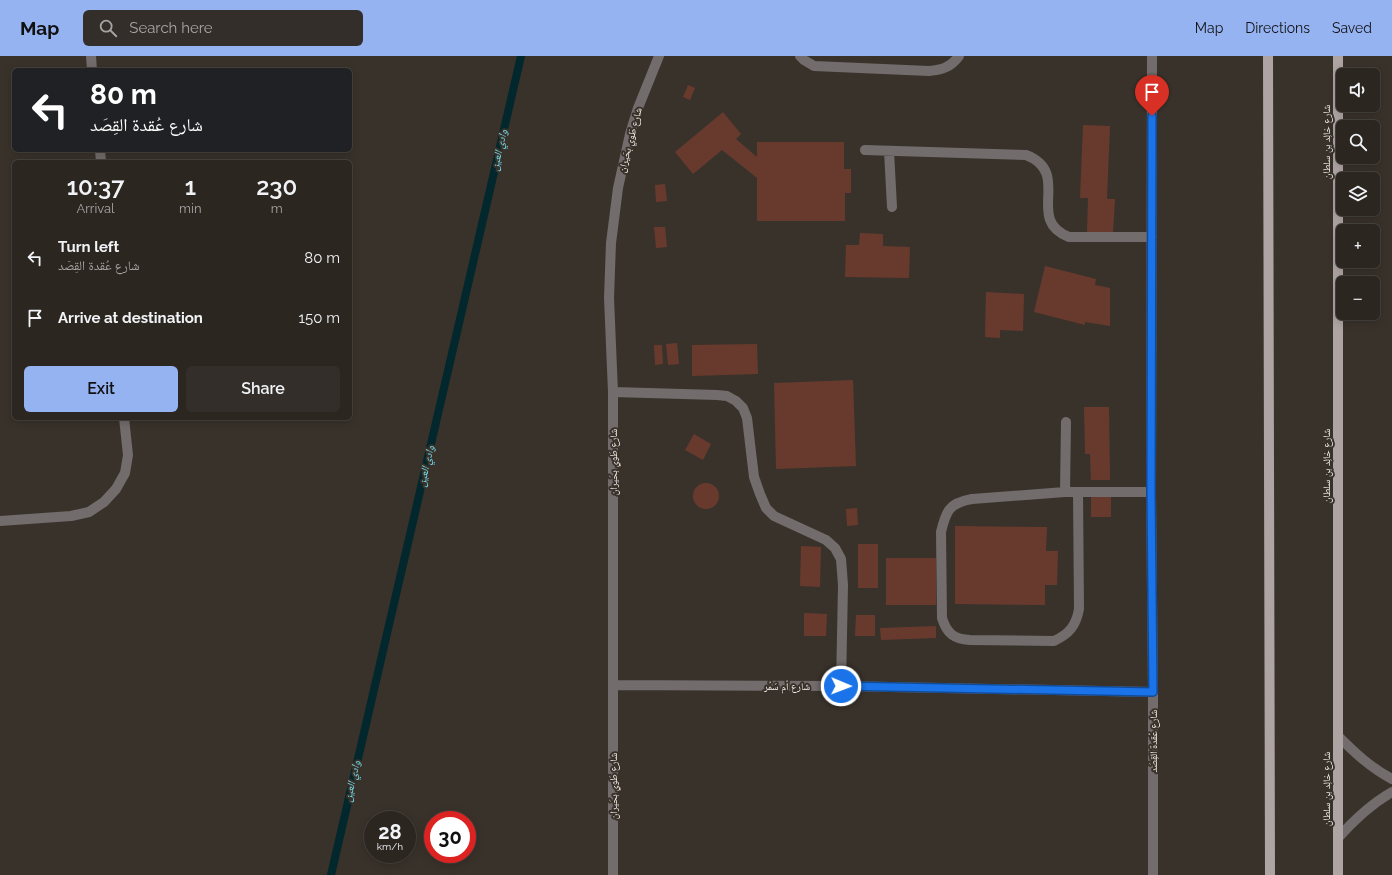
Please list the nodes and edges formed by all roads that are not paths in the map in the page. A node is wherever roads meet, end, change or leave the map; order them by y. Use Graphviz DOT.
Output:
graph roads {
  1 [pos="91,56"];
  2 [pos="659,56"];
  3 [pos="800,56"];
  4 [pos="959,56"];
  5 [pos="1152,56"];
  6 [pos="1268,56"];
  7 [pos="1338,56"];
  8 [pos="92,68"];
  9 [pos="865,150"];
  10 [pos="889,151"];
  11 [pos="892,207"];
  12 [pos="1152,237"];
  13 [pos="613,392"];
  14 [pos="124,420"];
  15 [pos="1066,422"];
  16 [pos="1065,492"];
  17 [pos="1078,492"];
  18 [pos="1151,492"];
  19 [pos="0,521"];
  20 [pos="613,685"];
  21 [pos="841,686"];
  22 [pos="1153,692"];
  23 [pos="1338,736"];
  24 [pos="1392,779"];
  25 [pos="1392,792"];
  26 [pos="1338,838"];
  27 [pos="613,875"];
  28 [pos="1153,875"];
  29 [pos="1270,875"];
  30 [pos="1338,875"];
  1 -- 8 [label="street"];
  2 -- 13 [label="street, شارع طَوي بحَيران"];
  3 -- 4 [label="street"];
  5 -- 12 [label="street, شارع عُقدة القِصَد"];
  6 -- 29 [label="main road"];
  7 -- 23 [label="main road, شارع خالِد بن سلطان"];
  9 -- 10 [label="street"];
  10 -- 11 [label="street"];
  10 -- 12 [label="street"];
  12 -- 18 [label="street, شارع عُقدة القِصَد"];
  13 -- 20 [label="street, شارع طَوي بحَيران"];
  13 -- 21 [label="street"];
  14 -- 19 [label="street"];
  15 -- 16 [label="street"];
  16 -- 17 [label="street"];
  16 -- 17 [label="street"];
  17 -- 18 [label="street"];
  18 -- 22 [label="street, شارع عُقدة القِصَد"];
  20 -- 21 [label="street, شارع أم سَمُر"];
  20 -- 27 [label="street, شارع طَوي بحَيران"];
  21 -- 22 [label="street, شارع أم سَمُر"];
  22 -- 28 [label="street, شارع عُقدة القِصَد"];
  23 -- 24 [label="street"];
  23 -- 26 [label="main road, شارع خالِد بن سلطان"];
  25 -- 26 [label="street"];
  26 -- 30 [label="main road, شارع خالِد بن سلطان"];
}
